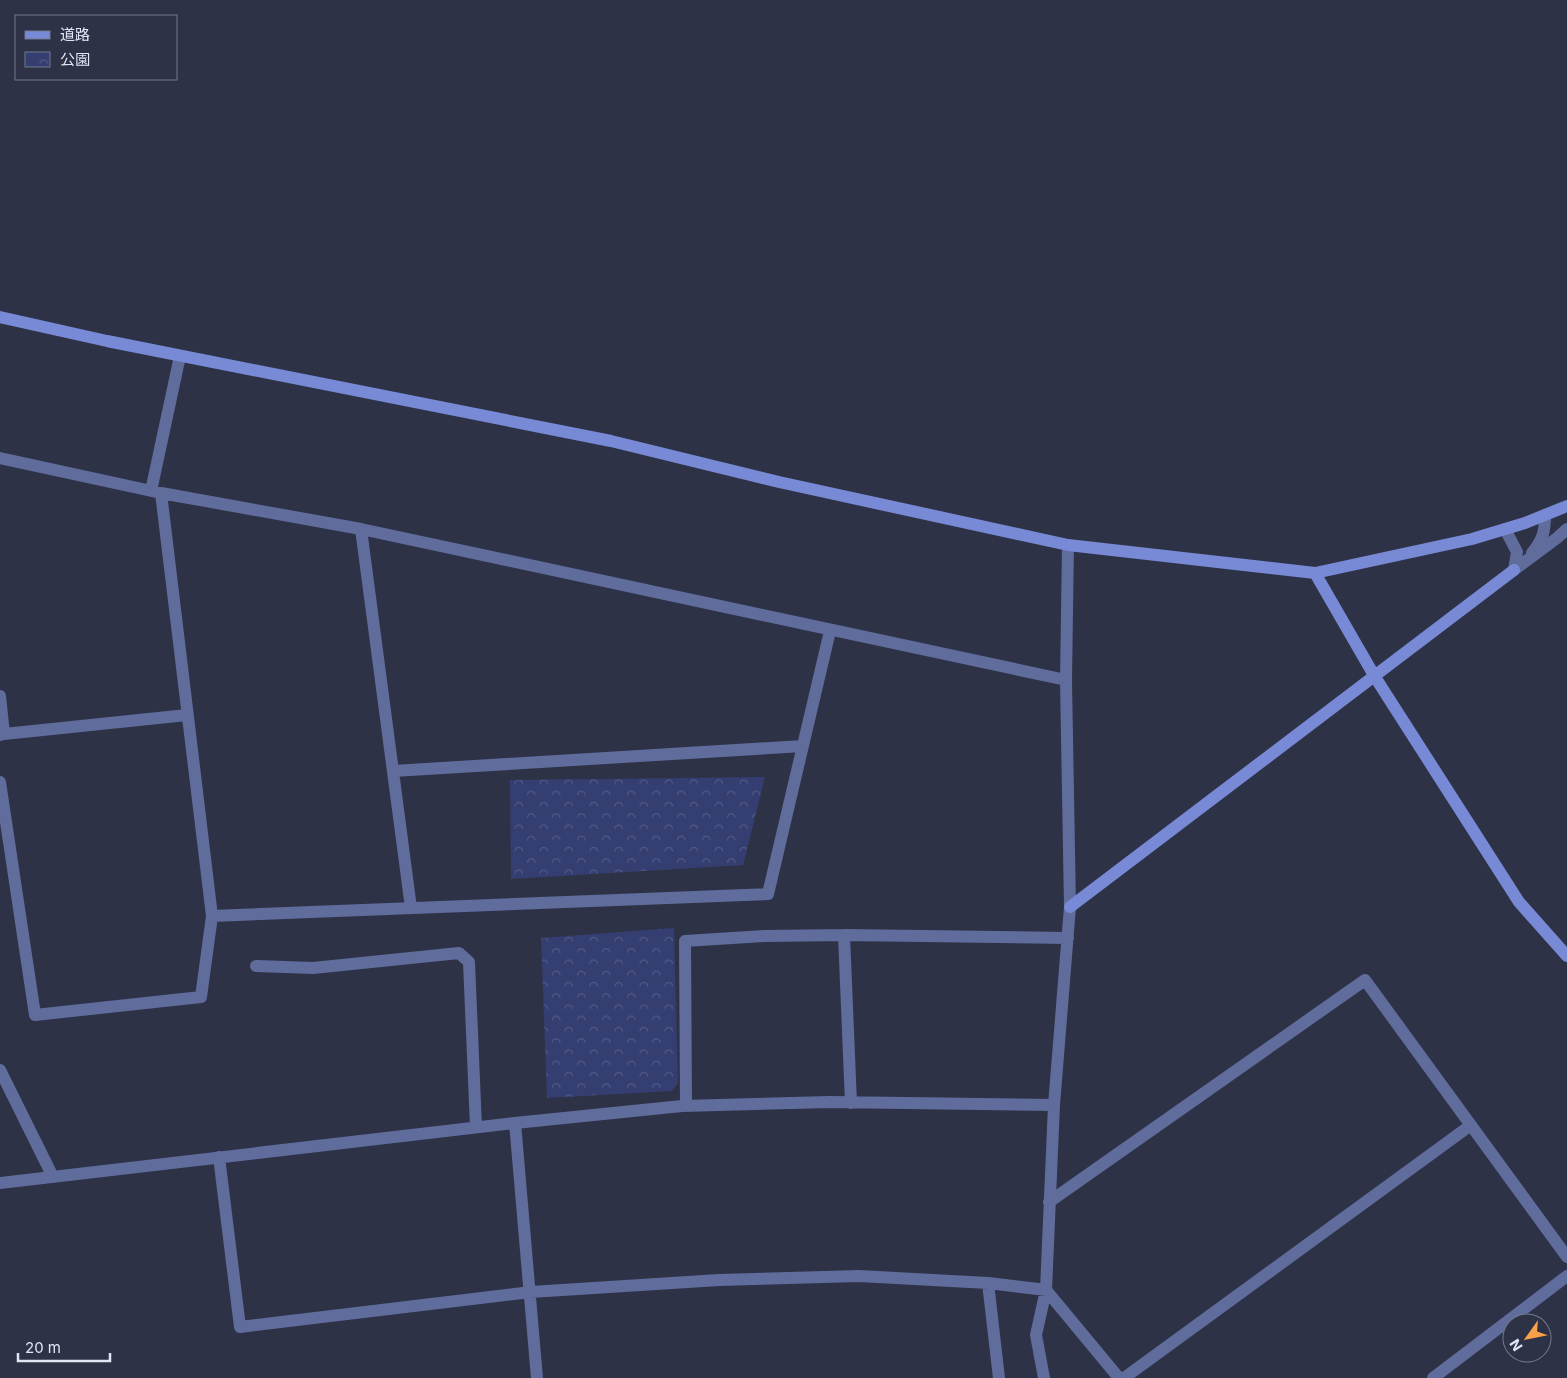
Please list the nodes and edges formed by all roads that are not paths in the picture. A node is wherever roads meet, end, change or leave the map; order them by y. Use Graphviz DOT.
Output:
graph roads {
  1 [pos="0,317"];
  2 [pos="180,356"];
  3 [pos="0,458"];
  4 [pos="156,492"];
  5 [pos="1567,506"];
  6 [pos="1545,515"];
  7 [pos="361,529"];
  8 [pos="1567,529"];
  9 [pos="1505,530"];
  10 [pos="1068,545"];
  11 [pos="1514,570"];
  12 [pos="1315,573"];
  13 [pos="830,631"];
  14 [pos="1375,677"];
  15 [pos="1066,680"];
  16 [pos="0,696"];
  17 [pos="187,715"];
  18 [pos="2,735"];
  19 [pos="802,746"];
  20 [pos="393,771"];
  21 [pos="0,782"];
  22 [pos="1070,907"];
  23 [pos="411,908"];
  24 [pos="212,916"];
  25 [pos="844,935"];
  26 [pos="1068,938"];
  27 [pos="1567,956"];
  28 [pos="256,966"];
  29 [pos="0,1070"];
  30 [pos="851,1103"];
  31 [pos="1054,1105"];
  32 [pos="686,1106"];
  33 [pos="515,1123"];
  34 [pos="1471,1125"];
  35 [pos="476,1127"];
  36 [pos="219,1157"];
  37 [pos="53,1177"];
  38 [pos="0,1183"];
  39 [pos="1049,1202"];
  40 [pos="1567,1256"];
  41 [pos="1567,1276"];
  42 [pos="988,1283"];
  43 [pos="1046,1290"];
  44 [pos="531,1292"];
  45 [pos="537,1378"];
  46 [pos="999,1378"];
  47 [pos="1044,1378"];
  48 [pos="1119,1378"];
  49 [pos="1124,1378"];
  50 [pos="1433,1378"];
  1 -- 2 [label="street"];
  2 -- 4 [label="street"];
  2 -- 10 [label="street"];
  3 -- 4 [label="street"];
  4 -- 7 [label="street"];
  4 -- 17 [label="street"];
  5 -- 6 [label="street"];
  6 -- 9 [label="street"];
  6 -- 11 [label="street"];
  7 -- 13 [label="street"];
  7 -- 20 [label="street"];
  8 -- 11 [label="street"];
  9 -- 11 [label="street"];
  9 -- 12 [label="street"];
  10 -- 12 [label="street"];
  10 -- 15 [label="street"];
  11 -- 14 [label="street"];
  12 -- 14 [label="street"];
  13 -- 15 [label="street"];
  13 -- 19 [label="street"];
  14 -- 22 [label="street"];
  14 -- 27 [label="street"];
  15 -- 22 [label="street"];
  16 -- 18 [label="street"];
  17 -- 18 [label="street"];
  17 -- 24 [label="street"];
  19 -- 20 [label="street"];
  19 -- 23 [label="street"];
  20 -- 23 [label="street"];
  21 -- 24 [label="street"];
  22 -- 26 [label="street"];
  23 -- 24 [label="street"];
  25 -- 26 [label="street"];
  25 -- 30 [label="street"];
  25 -- 32 [label="street"];
  26 -- 31 [label="street"];
  28 -- 35 [label="street"];
  29 -- 37 [label="street"];
  30 -- 31 [label="street"];
  30 -- 32 [label="street"];
  31 -- 39 [label="street"];
  32 -- 33 [label="street"];
  33 -- 35 [label="street"];
  33 -- 44 [label="street"];
  34 -- 39 [label="street"];
  34 -- 40 [label="street"];
  34 -- 49 [label="street"];
  35 -- 36 [label="street"];
  36 -- 37 [label="street"];
  36 -- 44 [label="street"];
  37 -- 38 [label="street"];
  39 -- 43 [label="street"];
  41 -- 50 [label="street"];
  42 -- 43 [label="street"];
  42 -- 44 [label="street"];
  42 -- 46 [label="street"];
  43 -- 47 [label="street"];
  43 -- 48 [label="street"];
  44 -- 45 [label="street"];
}
